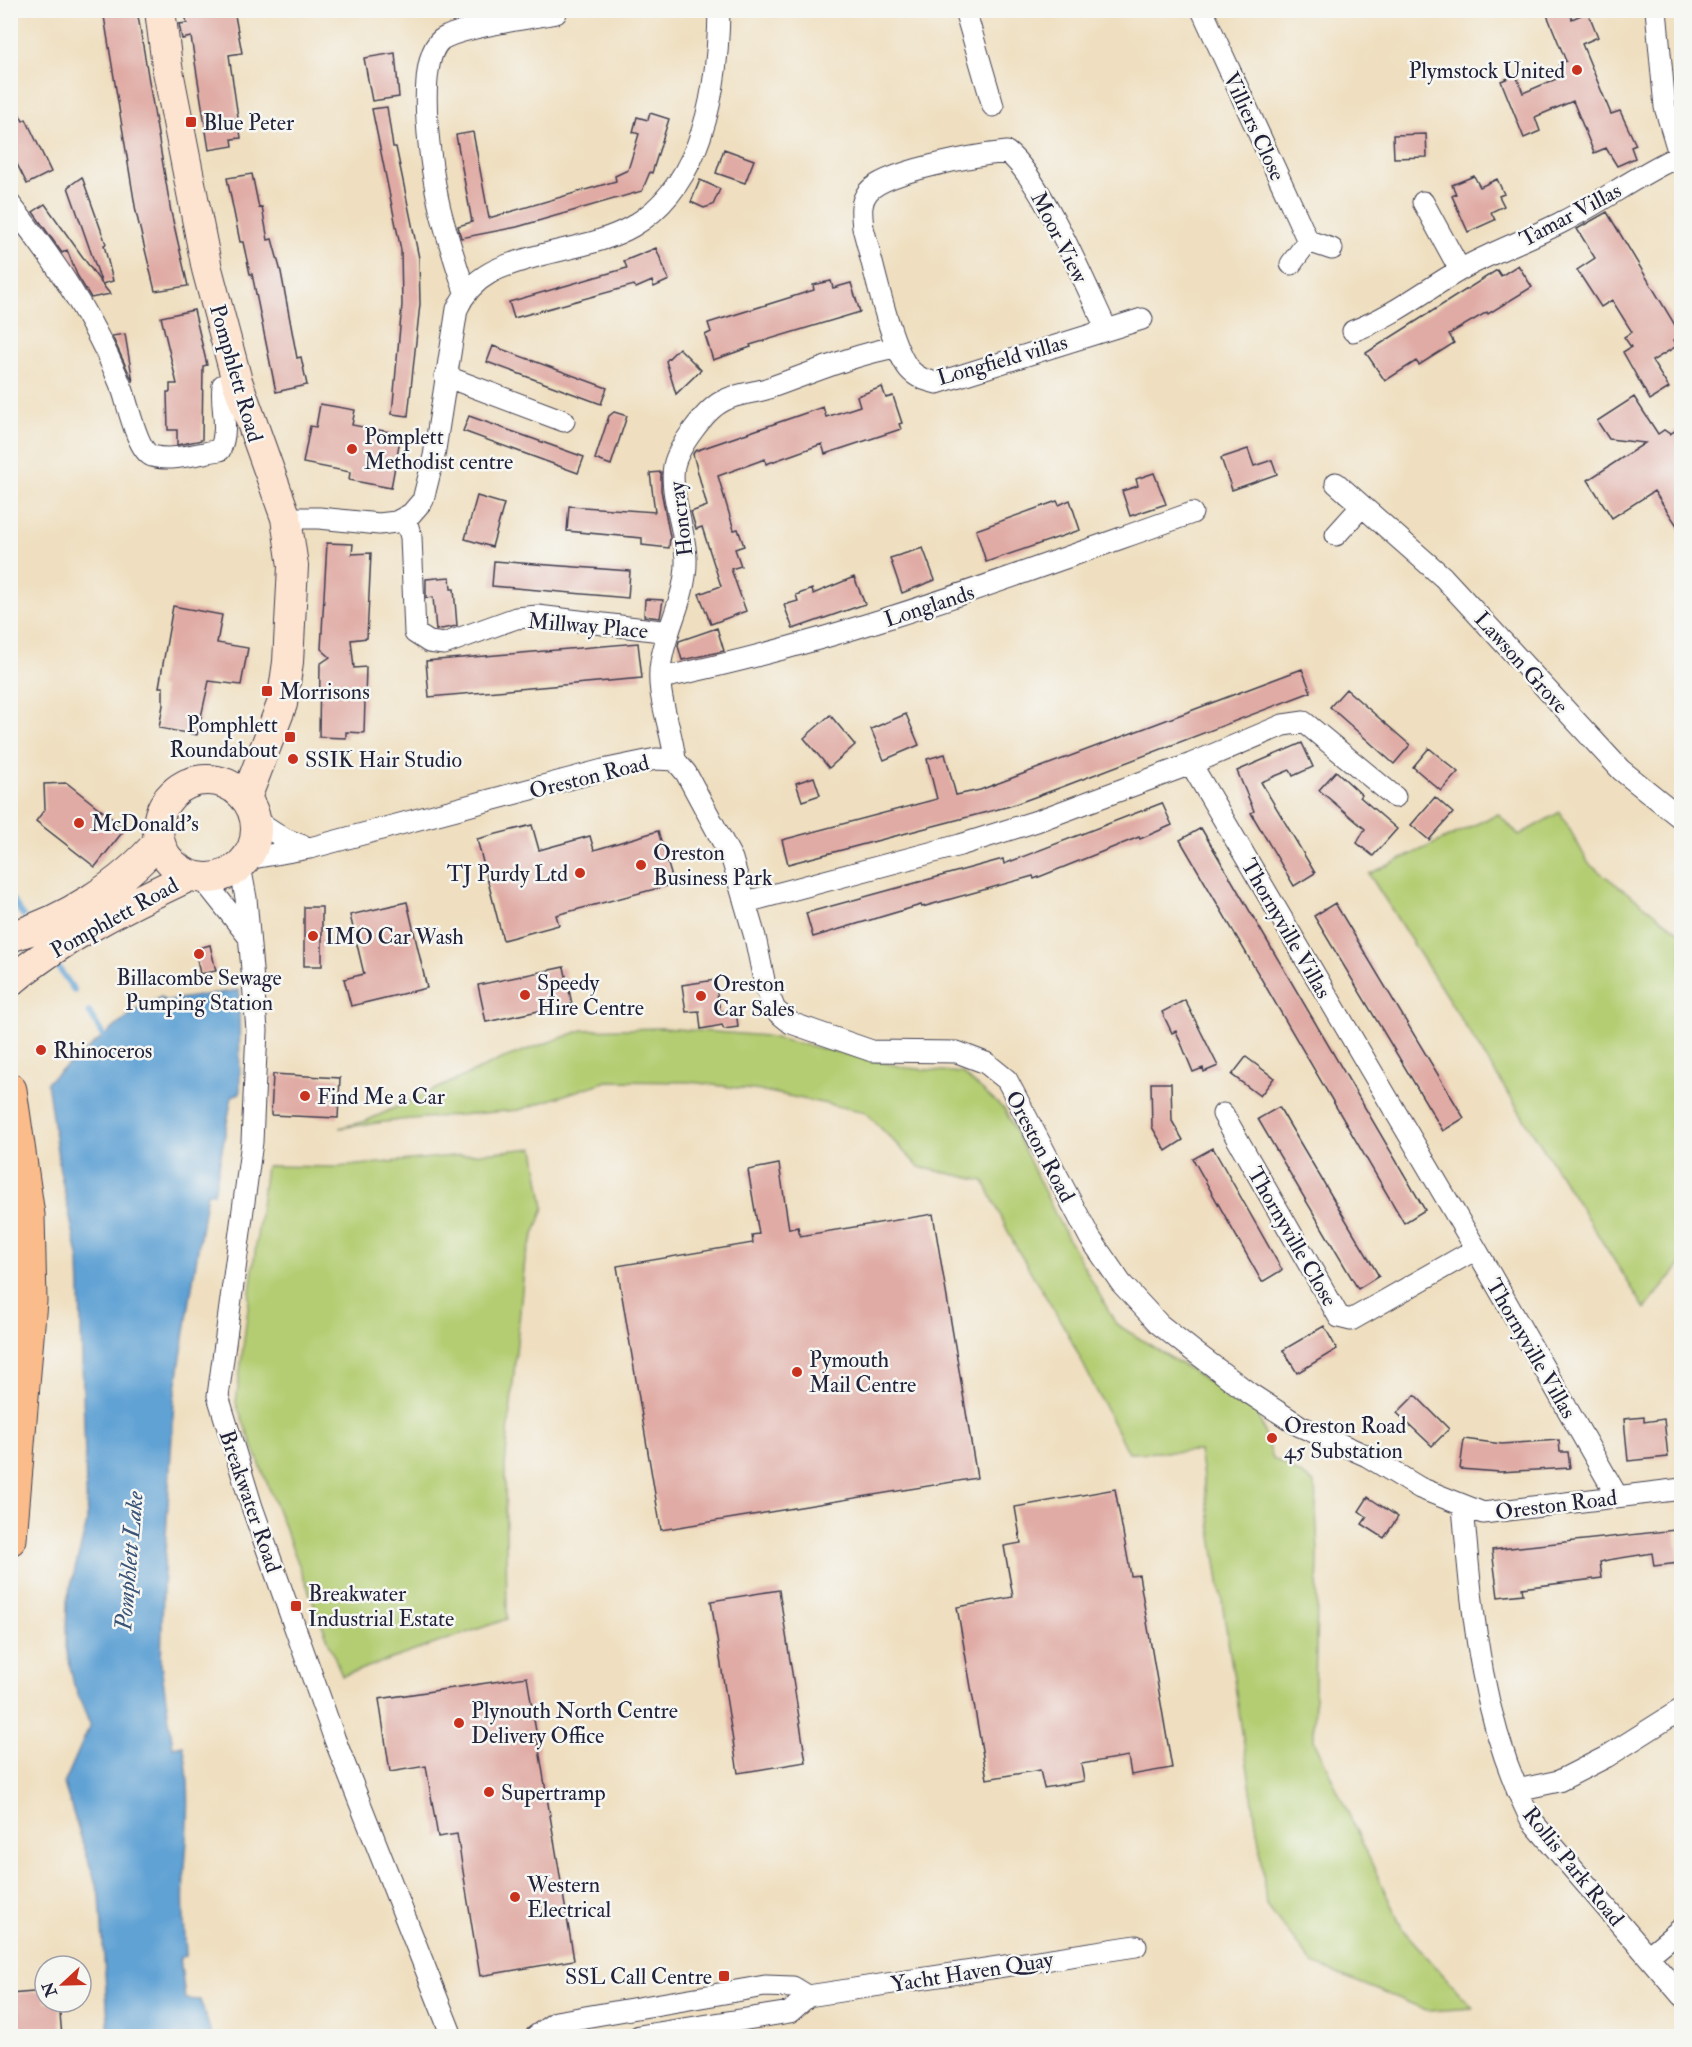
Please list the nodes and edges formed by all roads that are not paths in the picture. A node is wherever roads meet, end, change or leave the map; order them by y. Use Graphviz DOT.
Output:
graph roads {
  1 [pos="160,10"];
  2 [pos="718,10"];
  3 [pos="964,10"];
  4 [pos="1202,10"];
  5 [pos="1656,10"];
  6 [pos="556,13"];
  7 [pos="523,15"];
  8 [pos="993,106"];
  9 [pos="1007,152"];
  10 [pos="1680,160"];
  11 [pos="1423,202"];
  12 [pos="10,204"];
  13 [pos="1308,241"];
  14 [pos="1332,249"];
  15 [pos="1291,264"];
  16 [pos="1460,270"];
  17 [pos="465,292"];
  18 [pos="1142,319"];
  19 [pos="1106,328"];
  20 [pos="1353,331"];
  21 [pos="896,347"];
  22 [pos="445,376"];
  23 [pos="237,381"];
  24 [pos="564,421"];
  25 [pos="1336,483"];
  26 [pos="1362,506"];
  27 [pos="1192,513"];
  28 [pos="405,517"];
  29 [pos="286,518"];
  30 [pos="1336,536"];
  31 [pos="669,632"];
  32 [pos="661,685"];
  33 [pos="269,732"];
  34 [pos="675,760"];
  35 [pos="1191,764"];
  36 [pos="216,780"];
  37 [pos="1395,796"];
  38 [pos="251,809"];
  39 [pos="1682,819"];
  40 [pos="159,841"];
  41 [pos="310,848"];
  42 [pos="244,862"];
  43 [pos="196,877"];
  44 [pos="746,902"];
  45 [pos="248,936"];
  46 [pos="10,938"];
  47 [pos="10,982"];
  48 [pos="10,1090"];
  49 [pos="1223,1114"];
  50 [pos="1476,1249"];
  51 [pos="19,1337"];
  52 [pos="1682,1489"];
  53 [pos="1617,1496"];
  54 [pos="1463,1507"];
  55 [pos="10,1539"];
  56 [pos="1682,1709"];
  57 [pos="1517,1790"];
  58 [pos="1682,1928"];
  59 [pos="1136,1946"];
  60 [pos="1648,1956"];
  61 [pos="808,1996"];
  62 [pos="1682,1996"];
  63 [pos="452,2037"];
  64 [pos="536,2037"];
  65 [pos="639,2037"];
  1 -- 23 [label="street, Pomphlett Road"];
  2 -- 17 [label="street"];
  3 -- 8 [label="street"];
  4 -- 13 [label="street, Villiers Close"];
  5 -- 10 [label="street"];
  6 -- 7 [label="street"];
  7 -- 17 [label="street"];
  9 -- 19 [label="street, Moor View"];
  9 -- 21 [label="street, Longfield villas"];
  10 -- 16 [label="street, Tamar Villas"];
  11 -- 16 [label="street"];
  12 -- 23 [label="street"];
  13 -- 14 [label="street"];
  13 -- 15 [label="street"];
  16 -- 20 [label="street, Tamar Villas"];
  17 -- 22 [label="street"];
  18 -- 19 [label="street, Longfield villas"];
  19 -- 21 [label="street, Longfield villas"];
  21 -- 31 [label="street, Honcray"];
  22 -- 24 [label="street"];
  22 -- 28 [label="street"];
  23 -- 29 [label="street, Pomphlett Road"];
  25 -- 26 [label="street, Lawson Grove"];
  26 -- 30 [label="street"];
  26 -- 39 [label="street, Lawson Grove"];
  27 -- 32 [label="street, Longlands"];
  28 -- 29 [label="street"];
  28 -- 31 [label="street, Millway Place"];
  29 -- 33 [label="street, Pomphlett Road"];
  31 -- 32 [label="street, Honcray"];
  32 -- 34 [label="street, Honcray"];
  33 -- 36 [label="street, Pomphlett Road"];
  33 -- 38 [label="street, Pomphlett Road"];
  34 -- 41 [label="street, Oreston Road"];
  34 -- 44 [label="street, Oreston Road"];
  35 -- 37 [label="street"];
  35 -- 44 [label="street"];
  35 -- 50 [label="street, Thornyville Villas"];
  36 -- 38 [label="street"];
  36 -- 40 [label="street"];
  38 -- 41 [label="street"];
  38 -- 42 [label="street"];
  40 -- 43 [label="street"];
  40 -- 46 [label="street, Pomphlett Road"];
  41 -- 42 [label="street, Oreston Road"];
  42 -- 43 [label="street"];
  42 -- 45 [label="street, Breakwater Road"];
  43 -- 45 [label="street"];
  43 -- 47 [label="street, Pomphlett Road"];
  44 -- 54 [label="street, Oreston Road"];
  45 -- 63 [label="street, Breakwater Road"];
  48 -- 51 [label="main road"];
  49 -- 50 [label="street, Thornyville Close"];
  50 -- 53 [label="street, Thornyville Villas"];
  51 -- 55 [label="main road"];
  52 -- 53 [label="street, Oreston Road"];
  53 -- 54 [label="street, Oreston Road"];
  54 -- 57 [label="street, Rollis Park Road"];
  56 -- 57 [label="street"];
  57 -- 60 [label="street, Rollis Park Road"];
  58 -- 60 [label="street"];
  59 -- 61 [label="street, Yacht Haven Quay"];
  60 -- 62 [label="street, Rollis Park Road"];
  61 -- 64 [label="street, Yacht Haven Quay"];
  61 -- 65 [label="street, Yacht Haven Quay"];
}
